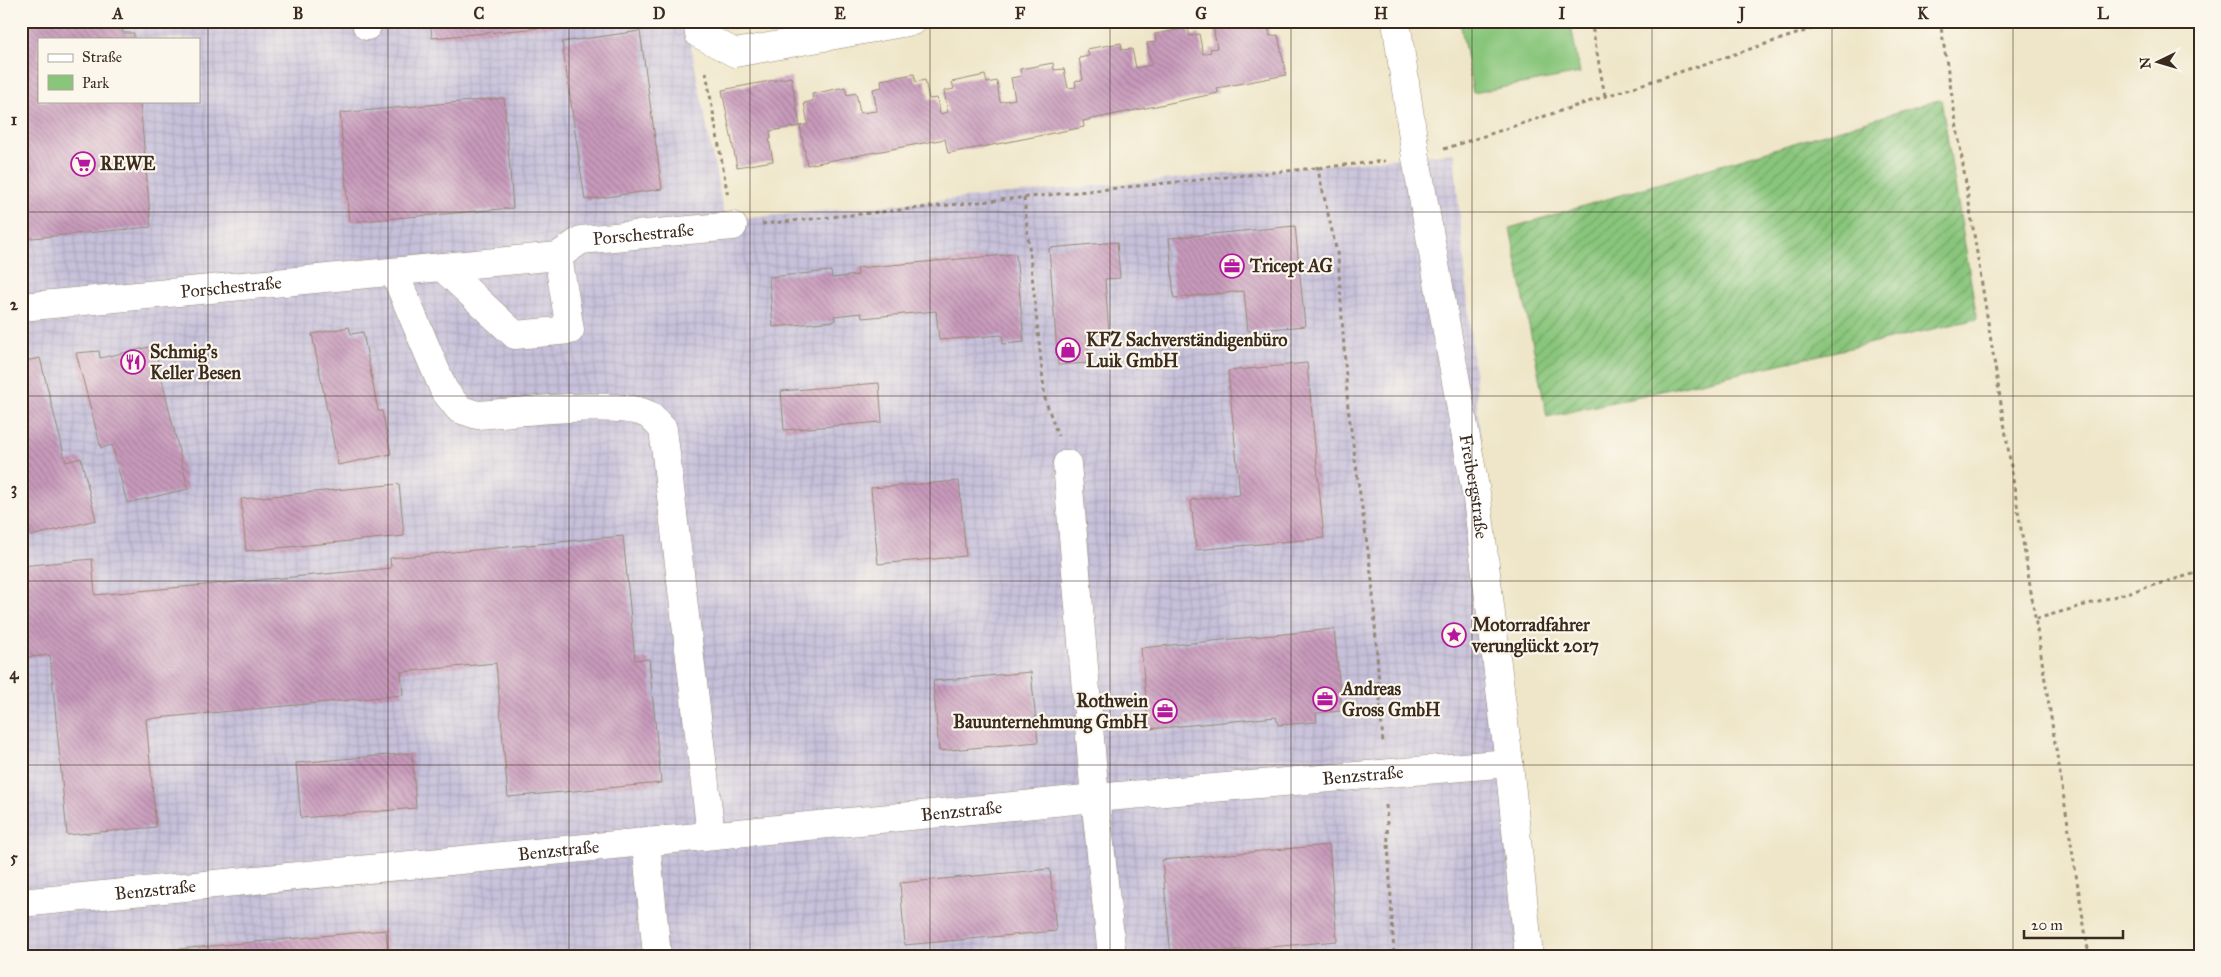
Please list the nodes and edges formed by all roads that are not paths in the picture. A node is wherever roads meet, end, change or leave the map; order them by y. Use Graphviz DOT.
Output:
graph roads {
  1 [pos="913,21"];
  2 [pos="1396,21"];
  3 [pos="698,28"];
  4 [pos="733,226"];
  5 [pos="558,256"];
  6 [pos="442,267"];
  7 [pos="394,272"];
  8 [pos="21,308"];
  9 [pos="1067,464"];
  10 [pos="1509,763"];
  11 [pos="1096,798"];
  12 [pos="711,835"];
  13 [pos="646,841"];
  14 [pos="21,903"];
  15 [pos="657,956"];
  16 [pos="1112,956"];
  17 [pos="1530,956"];
  1 -- 3 [label="street"];
  2 -- 10 [label="street, Freibergstraße"];
  4 -- 5 [label="street, Porschestraße"];
  5 -- 6 [label="street, Porschestraße"];
  5 -- 6 [label="street"];
  6 -- 7 [label="street, Porschestraße"];
  7 -- 8 [label="street, Porschestraße"];
  7 -- 12 [label="street"];
  9 -- 11 [label="street"];
  10 -- 11 [label="street, Benzstraße"];
  10 -- 17 [label="street, Freibergstraße"];
  11 -- 12 [label="street, Benzstraße"];
  11 -- 16 [label="street"];
  12 -- 13 [label="street, Benzstraße"];
  13 -- 14 [label="street, Benzstraße"];
  13 -- 15 [label="street"];
}
